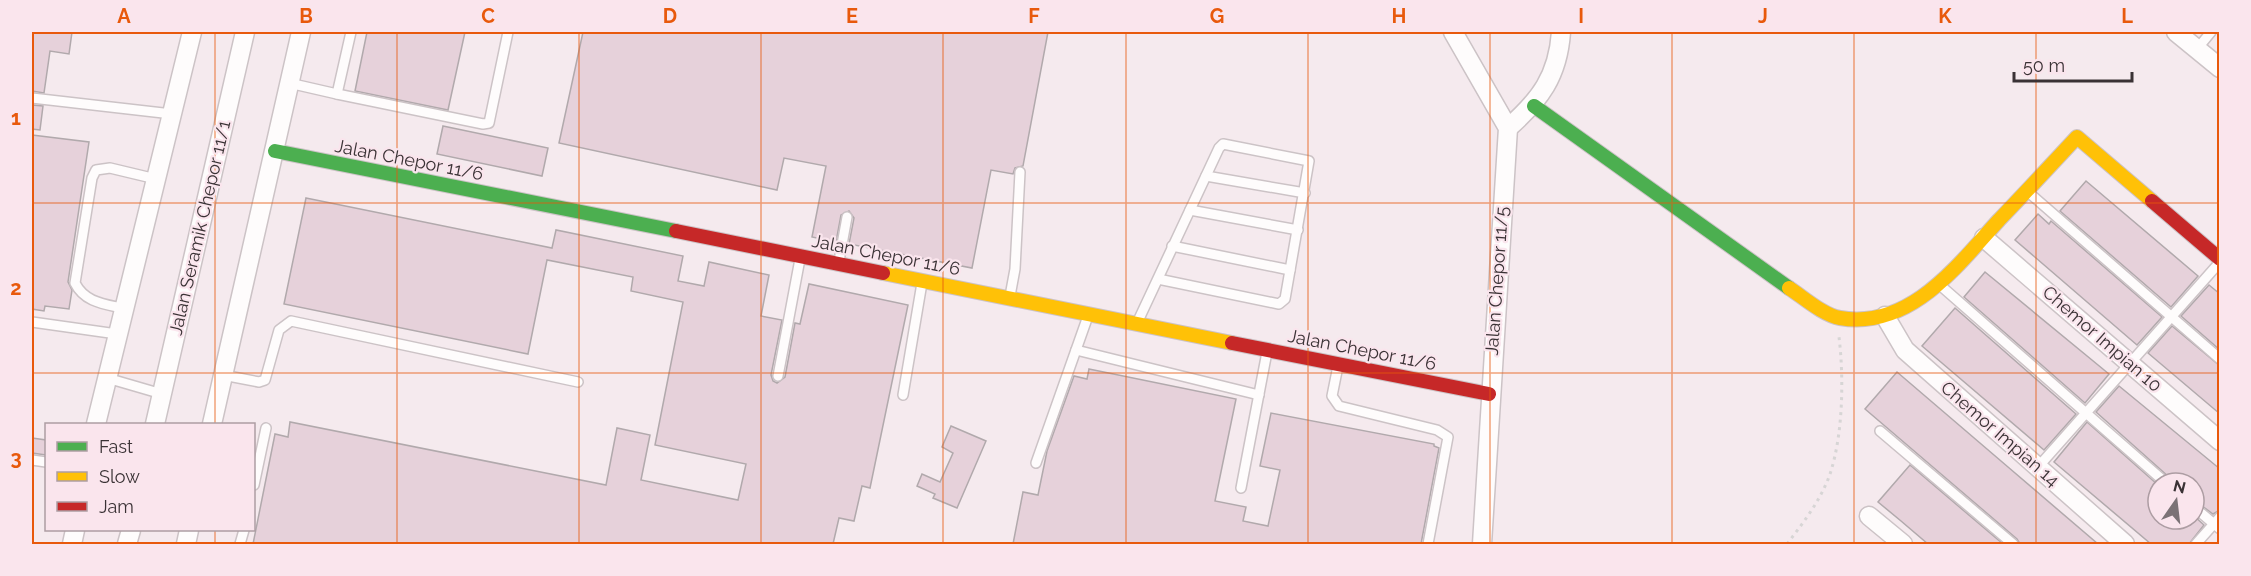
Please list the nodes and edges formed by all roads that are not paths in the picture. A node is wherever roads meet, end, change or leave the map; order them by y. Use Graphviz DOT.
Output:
graph roads {
  1 [pos="192,32"];
  2 [pos="245,32"];
  3 [pos="302,32"];
  4 [pos="351,32"];
  5 [pos="508,32"];
  6 [pos="1453,32"];
  7 [pos="1561,32"];
  8 [pos="2176,32"];
  9 [pos="2211,32"];
  10 [pos="2197,49"];
  11 [pos="2220,68"];
  12 [pos="290,83"];
  13 [pos="337,94"];
  14 [pos="32,98"];
  15 [pos="1534,106"];
  16 [pos="172,114"];
  17 [pos="1508,129"];
  18 [pos="275,151"];
  19 [pos="1020,172"];
  20 [pos="1206,176"];
  21 [pos="156,179"];
  22 [pos="2027,191"];
  23 [pos="1305,193"];
  24 [pos="1190,210"];
  25 [pos="847,217"];
  26 [pos="1298,230"];
  27 [pos="1984,238"];
  28 [pos="1172,246"];
  29 [pos="801,256"];
  30 [pos="2220,261"];
  31 [pos="838,264"];
  32 [pos="1290,270"];
  33 [pos="1158,279"];
  34 [pos="923,281"];
  35 [pos="1939,285"];
  36 [pos="1009,298"];
  37 [pos="126,309"];
  38 [pos="1089,314"];
  39 [pos="1885,316"];
  40 [pos="2171,317"];
  41 [pos="32,322"];
  42 [pos="1137,324"];
  43 [pos="117,334"];
  44 [pos="1076,350"];
  45 [pos="1267,350"];
  46 [pos="2220,359"];
  47 [pos="1338,364"];
  48 [pos="2130,364"];
  49 [pos="223,375"];
  50 [pos="778,376"];
  51 [pos="107,378"];
  52 [pos="578,382"];
  53 [pos="162,394"];
  54 [pos="903,394"];
  55 [pos="1490,394"];
  56 [pos="1259,395"];
  57 [pos="2086,413"];
  58 [pos="96,423"];
  59 [pos="155,423"];
  60 [pos="212,423"];
  61 [pos="267,428"];
  62 [pos="1880,431"];
  63 [pos="2220,441"];
  64 [pos="1036,463"];
  65 [pos="2038,467"];
  66 [pos="2152,471"];
  67 [pos="255,481"];
  68 [pos="1240,488"];
  69 [pos="1869,516"];
  70 [pos="2218,523"];
  71 [pos="1428,544"];
  72 [pos="1482,544"];
  73 [pos="1904,544"];
  74 [pos="2013,544"];
  75 [pos="2124,544"];
  76 [pos="2196,544"];
  1 -- 16 [label="street"];
  2 -- 53 [label="street, Jalan Seramik Chepor 11/1"];
  3 -- 12 [label="street"];
  4 -- 13 [label="lane"];
  5 -- 13 [label="lane"];
  6 -- 17 [label="street"];
  7 -- 15 [label="street"];
  8 -- 10 [label="street"];
  9 -- 10 [label="lane"];
  10 -- 11 [label="street"];
  12 -- 13 [label="lane"];
  12 -- 18 [label="street"];
  14 -- 16 [label="lane"];
  15 -- 17 [label="street"];
  15 -- 39 [label="street"];
  16 -- 21 [label="street"];
  17 -- 55 [label="street, Jalan Chepor 11/5"];
  18 -- 29 [label="street, Jalan Chepor 11/6"];
  18 -- 49 [label="street"];
  19 -- 36 [label="lane"];
  20 -- 23 [label="lane"];
  20 -- 23 [label="lane"];
  20 -- 24 [label="lane"];
  21 -- 37 [label="street"];
  21 -- 37 [label="lane"];
  22 -- 27 [label="street"];
  22 -- 30 [label="street"];
  22 -- 40 [label="lane"];
  23 -- 26 [label="lane"];
  24 -- 26 [label="lane"];
  24 -- 28 [label="lane"];
  25 -- 31 [label="lane"];
  26 -- 32 [label="lane"];
  27 -- 35 [label="street"];
  27 -- 48 [label="street, Chemor Impian 10"];
  28 -- 32 [label="lane"];
  28 -- 33 [label="lane"];
  29 -- 31 [label="street, Jalan Chepor 11/6"];
  29 -- 50 [label="lane"];
  30 -- 40 [label="lane"];
  31 -- 34 [label="street, Jalan Chepor 11/6"];
  32 -- 33 [label="lane"];
  33 -- 42 [label="lane"];
  34 -- 36 [label="street, Jalan Chepor 11/6"];
  34 -- 54 [label="lane"];
  35 -- 39 [label="street"];
  35 -- 57 [label="lane"];
  36 -- 38 [label="street, Jalan Chepor 11/6"];
  37 -- 43 [label="street"];
  38 -- 42 [label="street, Jalan Chepor 11/6"];
  38 -- 44 [label="lane"];
  39 -- 65 [label="street, Chemor Impian 14"];
  40 -- 46 [label="lane"];
  40 -- 48 [label="lane"];
  41 -- 43 [label="lane"];
  42 -- 45 [label="street, Jalan Chepor 11/6"];
  43 -- 51 [label="street"];
  44 -- 56 [label="lane"];
  44 -- 64 [label="lane"];
  45 -- 47 [label="street, Jalan Chepor 11/6"];
  45 -- 56 [label="lane"];
  47 -- 55 [label="street, Jalan Chepor 11/6"];
  47 -- 71 [label="lane"];
  48 -- 57 [label="lane"];
  48 -- 63 [label="street, Chemor Impian 10"];
  49 -- 52 [label="lane"];
  49 -- 60 [label="street"];
  51 -- 53 [label="lane"];
  51 -- 58 [label="street"];
  53 -- 59 [label="street, Jalan Seramik Chepor 11/1"];
  55 -- 72 [label="street, Jalan Chepor 11/5"];
  56 -- 68 [label="lane"];
  57 -- 65 [label="lane"];
  57 -- 66 [label="lane"];
  61 -- 67 [label="lane"];
  62 -- 74 [label="lane"];
  65 -- 75 [label="street, Chemor Impian 14"];
  69 -- 73 [label="street"];
  70 -- 76 [label="lane"];
}
